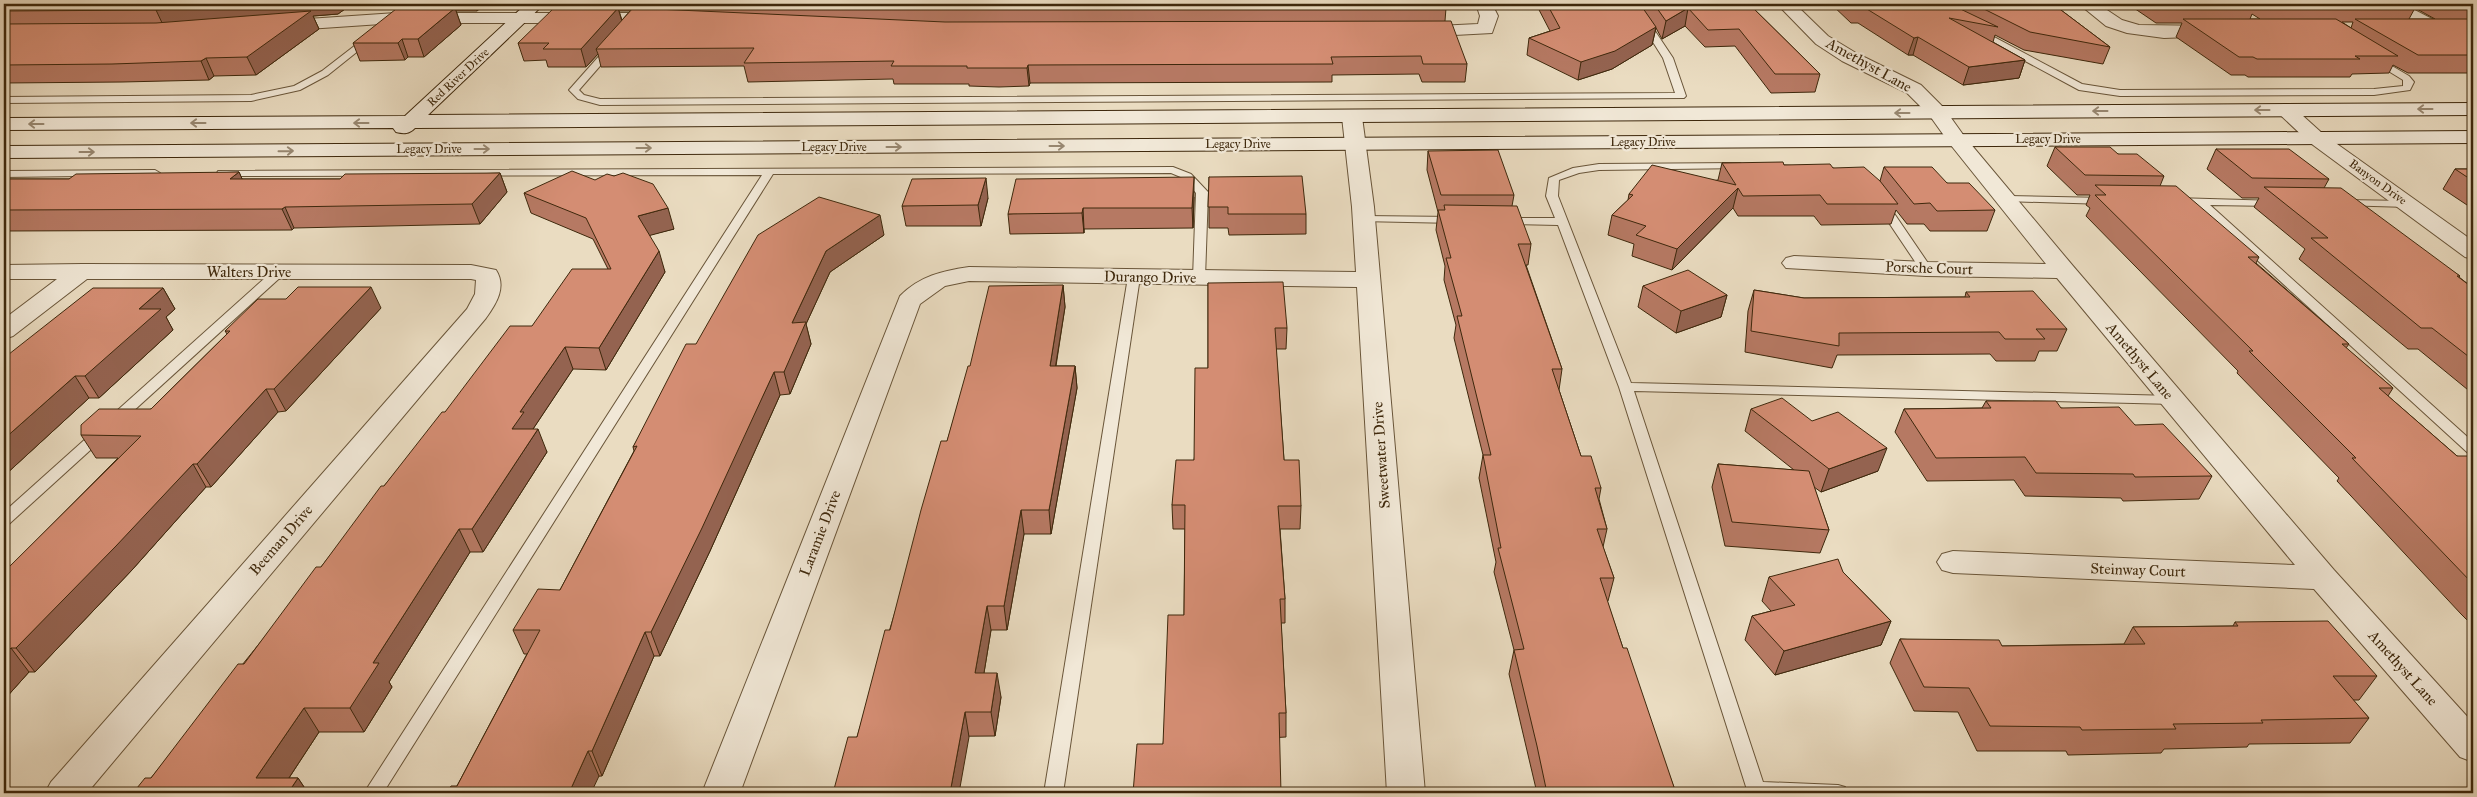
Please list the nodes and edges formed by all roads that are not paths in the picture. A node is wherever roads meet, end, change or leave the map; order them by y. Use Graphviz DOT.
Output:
graph roads {
  1 [pos="536,4"];
  2 [pos="1484,4"];
  3 [pos="1633,4"];
  4 [pos="1785,4"];
  5 [pos="2087,4"];
  6 [pos="2390,4"];
  7 [pos="521,17"];
  8 [pos="396,18"];
  9 [pos="684,20"];
  10 [pos="1965,26"];
  11 [pos="260,27"];
  12 [pos="2473,29"];
  13 [pos="2402,30"];
  14 [pos="2440,30"];
  15 [pos="2232,31"];
  16 [pos="1404,32"];
  17 [pos="618,40"];
  18 [pos="2473,47"];
  19 [pos="2367,54"];
  20 [pos="4,100"];
  21 [pos="2473,109"];
  22 [pos="2285,110"];
  23 [pos="1937,112"];
  24 [pos="409,122"];
  25 [pos="4,124"];
  26 [pos="1353,130"];
  27 [pos="2473,136"];
  28 [pos="2316,138"];
  29 [pos="1957,140"];
  30 [pos="380,150"];
  31 [pos="4,152"];
  32 [pos="1756,166"];
  33 [pos="769,172"];
  34 [pos="163,173"];
  35 [pos="212,173"];
  36 [pos="4,174"];
  37 [pos="1872,193"];
  38 [pos="2008,199"];
  39 [pos="2123,201"];
  40 [pos="2162,201"];
  41 [pos="2200,202"];
  42 [pos="2289,203"];
  43 [pos="2329,203"];
  44 [pos="2408,204"];
  45 [pos="1364,219"];
  46 [pos="1472,220"];
  47 [pos="1492,221"];
  48 [pos="1560,222"];
  49 [pos="2473,252"];
  50 [pos="1794,263"];
  51 [pos="1926,269"];
  52 [pos="2064,271"];
  53 [pos="4,272"];
  54 [pos="83,272"];
  55 [pos="279,272"];
  56 [pos="1134,277"];
  57 [pos="1199,278"];
  58 [pos="1369,280"];
  59 [pos="932,281"];
  60 [pos="490,282"];
  61 [pos="4,331"];
  62 [pos="1626,387"];
  63 [pos="2174,400"];
  64 [pos="2473,450"];
  65 [pos="4,520"];
  66 [pos="1953,562"];
  67 [pos="2324,578"];
  68 [pos="2473,747"];
  69 [pos="1756,792"];
  70 [pos="64,793"];
  71 [pos="373,793"];
  72 [pos="721,793"];
  73 [pos="1053,793"];
  74 [pos="1406,793"];
  75 [pos="1838,793"];
  1 -- 7 [label="street, Red River Drive"];
  2 -- 16 [label="street"];
  3 -- 17 [label="lane"];
  4 -- 23 [label="street, Amethyst Lane"];
  5 -- 15 [label="street"];
  6 -- 14 [label="street"];
  7 -- 8 [label="street"];
  7 -- 9 [label="street"];
  7 -- 24 [label="street, Red River Drive"];
  8 -- 11 [label="street"];
  8 -- 20 [label="lane"];
  10 -- 19 [label="lane"];
  12 -- 14 [label="street"];
  13 -- 14 [label="street"];
  14 -- 18 [label="street"];
  21 -- 22 [label="street, Legacy Drive, one-way"];
  22 -- 23 [label="street, Legacy Drive, one-way"];
  22 -- 28 [label="street, Banyon Drive"];
  23 -- 26 [label="street, Legacy Drive, one-way"];
  23 -- 29 [label="street, Amethyst Lane"];
  24 -- 25 [label="street, Legacy Drive, one-way"];
  24 -- 26 [label="street, Legacy Drive"];
  24 -- 30 [label="street, Red River Drive"];
  26 -- 29 [label="street, Legacy Drive"];
  30 -- 26 [label="street, Legacy Drive, one-way"];
  26 -- 45 [label="street, Sweetwater Drive"];
  27 -- 28 [label="street, Legacy Drive"];
  28 -- 29 [label="street, Legacy Drive"];
  28 -- 44 [label="street, Banyon Drive"];
  29 -- 38 [label="street, Amethyst Lane"];
  31 -- 30 [label="street, Legacy Drive, one-way"];
  32 -- 48 [label="lane"];
  33 -- 35 [label="lane"];
  33 -- 57 [label="lane"];
  33 -- 71 [label="lane"];
  34 -- 36 [label="lane"];
  37 -- 51 [label="lane"];
  38 -- 39 [label="lane"];
  38 -- 52 [label="street, Amethyst Lane"];
  40 -- 41 [label="lane"];
  41 -- 42 [label="lane"];
  41 -- 64 [label="lane"];
  43 -- 44 [label="lane"];
  44 -- 49 [label="street, Banyon Drive"];
  45 -- 46 [label="lane"];
  45 -- 58 [label="street, Sweetwater Drive"];
  47 -- 48 [label="lane"];
  48 -- 62 [label="lane"];
  50 -- 51 [label="street, Porsche Court"];
  51 -- 52 [label="street, Porsche Court"];
  52 -- 63 [label="street, Amethyst Lane"];
  53 -- 54 [label="street, Walters Drive"];
  54 -- 55 [label="street, Walters Drive"];
  54 -- 61 [label="street"];
  55 -- 60 [label="street, Walters Drive"];
  55 -- 65 [label="lane"];
  56 -- 57 [label="street, Durango Drive"];
  56 -- 59 [label="street, Durango Drive"];
  56 -- 73 [label="lane"];
  57 -- 58 [label="street, Durango Drive"];
  58 -- 74 [label="street, Sweetwater Drive"];
  59 -- 72 [label="street, Laramie Drive"];
  60 -- 70 [label="street, Beeman Drive"];
  62 -- 63 [label="lane"];
  62 -- 69 [label="lane"];
  63 -- 67 [label="street, Amethyst Lane"];
  66 -- 67 [label="street, Steinway Court"];
  67 -- 68 [label="street, Amethyst Lane"];
  69 -- 75 [label="lane"];
}
